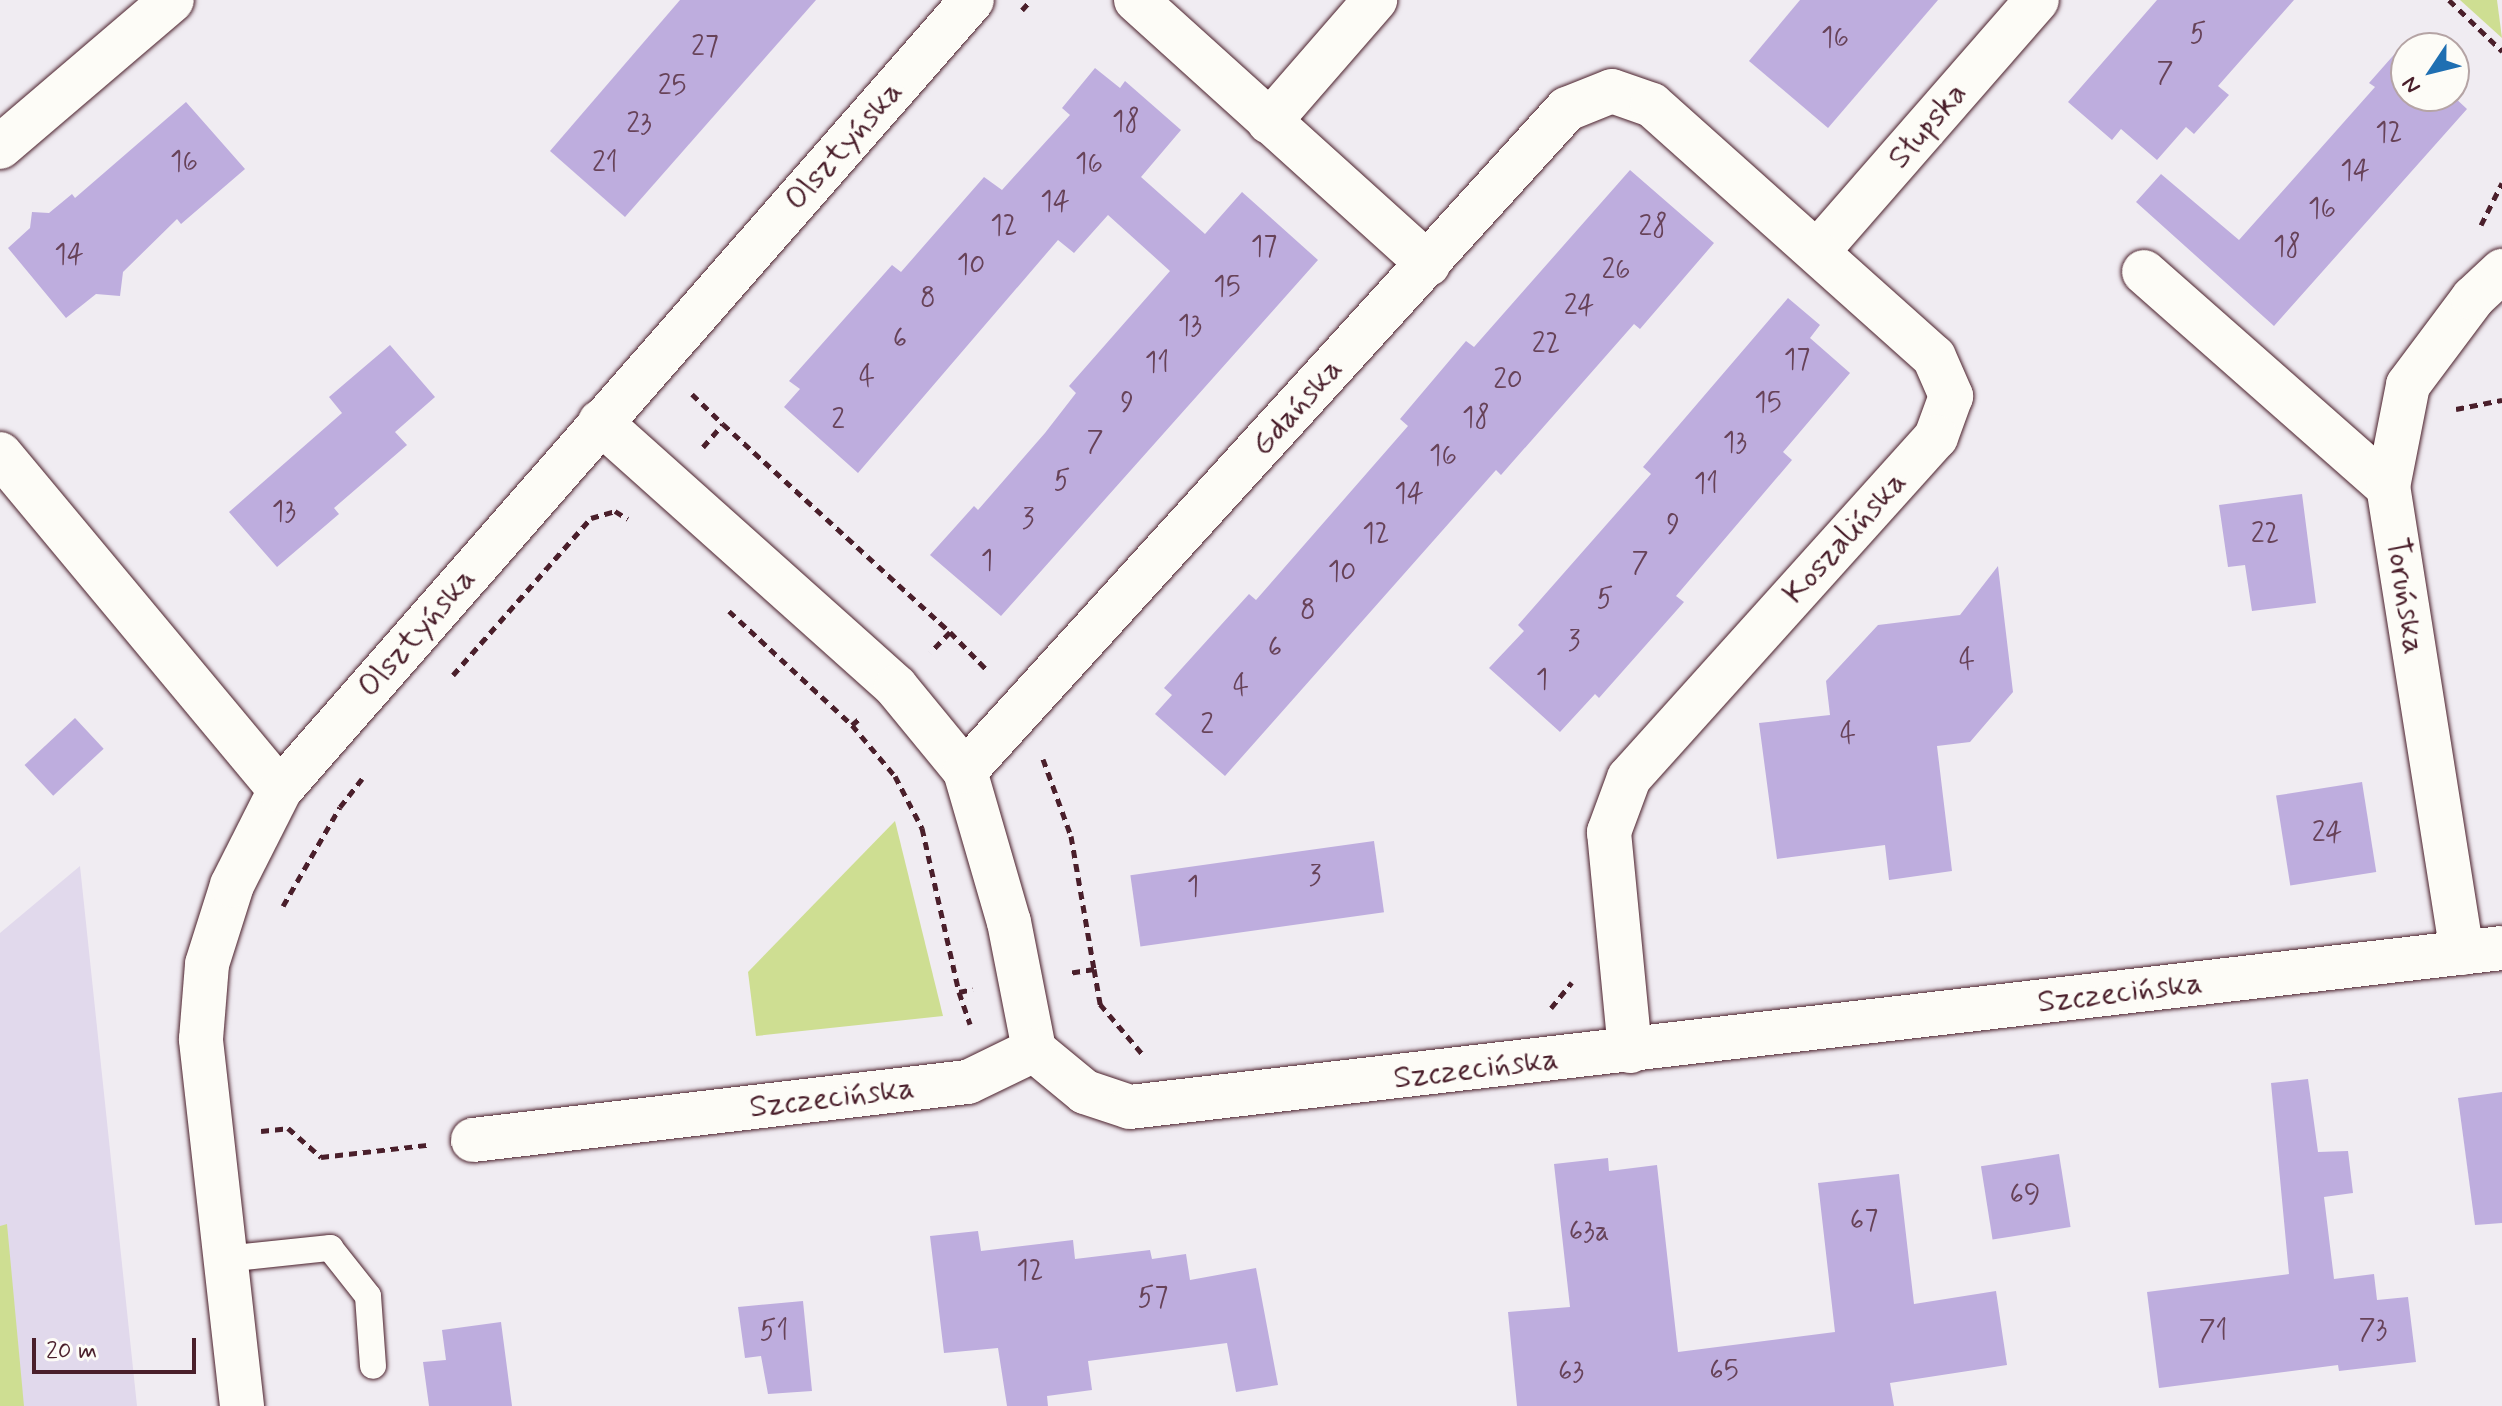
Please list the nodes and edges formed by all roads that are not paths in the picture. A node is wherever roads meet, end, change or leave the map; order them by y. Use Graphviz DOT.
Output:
graph roads {
  1 [pos="172,0"];
  2 [pos="972,0"];
  3 [pos="1136,0"];
  4 [pos="1375,0"];
  5 [pos="2037,0"];
  6 [pos="1652,105"];
  7 [pos="1269,122"];
  8 [pos="0,147"];
  9 [pos="1818,251"];
  10 [pos="1428,264"];
  11 [pos="2502,271"];
  12 [pos="2144,272"];
  13 [pos="600,422"];
  14 [pos="0,454"];
  15 [pos="2388,487"];
  16 [pos="965,771"];
  17 [pos="280,790"];
  18 [pos="2482,951"];
  19 [pos="1034,1050"];
  20 [pos="1630,1051"];
  21 [pos="473,1140"];
  22 [pos="225,1259"];
  23 [pos="373,1366"];
  24 [pos="242,1406"];
  1 -- 8 [label="street"];
  2 -- 13 [label="street, Olsztyńska"];
  3 -- 7 [label="street"];
  4 -- 7 [label="street"];
  5 -- 9 [label="street, Słupska"];
  6 -- 9 [label="street, Koszalińska"];
  6 -- 10 [label="street, Gdańska"];
  7 -- 10 [label="street"];
  9 -- 20 [label="street, Koszalińska"];
  10 -- 16 [label="street, Gdańska"];
  11 -- 15 [label="street, Toruńska"];
  12 -- 15 [label="street"];
  13 -- 16 [label="street"];
  13 -- 17 [label="street, Olsztyńska"];
  14 -- 17 [label="street"];
  15 -- 18 [label="street, Toruńska"];
  16 -- 19 [label="street"];
  17 -- 22 [label="street, Olsztyńska"];
  18 -- 20 [label="street, Szczecińska"];
  19 -- 20 [label="street, Szczecińska"];
  19 -- 21 [label="street, Szczecińska"];
  22 -- 23 [label="lane"];
  22 -- 24 [label="street, Olsztyńska"];
}
